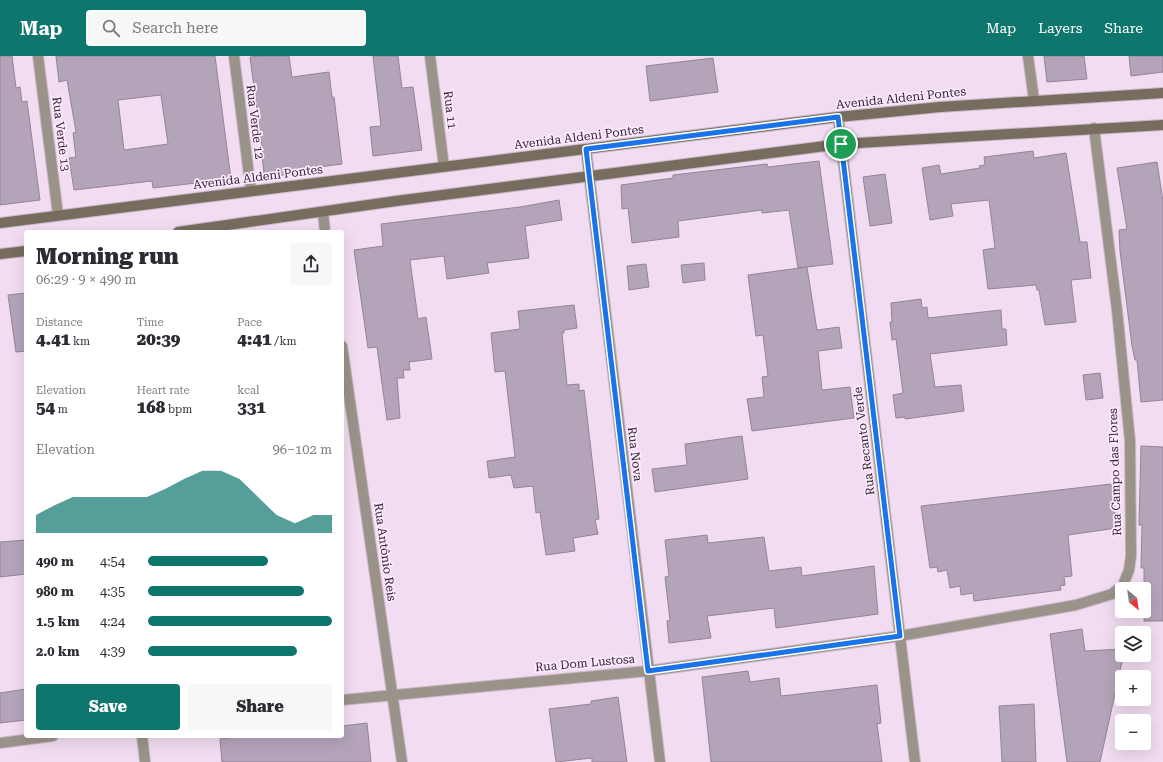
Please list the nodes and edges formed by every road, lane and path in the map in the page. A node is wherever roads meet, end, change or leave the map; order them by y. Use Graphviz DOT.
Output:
graph roads {
  1 [pos="38,56"];
  2 [pos="234,56"];
  3 [pos="430,56"];
  4 [pos="1028,56"];
  5 [pos="1163,93"];
  6 [pos="1034,100"];
  7 [pos="838,117"];
  8 [pos="1163,126"];
  9 [pos="1094,128"];
  10 [pos="841,144"];
  11 [pos="586,149"];
  12 [pos="444,167"];
  13 [pos="590,177"];
  14 [pos="251,191"];
  15 [pos="322,212"];
  16 [pos="58,215"];
  17 [pos="0,223"];
  18 [pos="192,230"];
  19 [pos="325,230"];
  20 [pos="24,251"];
  21 [pos="0,254"];
  22 [pos="344,360"];
  23 [pos="900,636"];
  24 [pos="648,671"];
  25 [pos="393,694"];
  26 [pos="344,700"];
  27 [pos="38,738"];
  28 [pos="142,738"];
  29 [pos="0,743"];
  30 [pos="146,762"];
  31 [pos="402,762"];
  32 [pos="660,762"];
  33 [pos="915,762"];
  1 -- 16 [label="street, Rua Verde 13"];
  2 -- 14 [label="street, Rua Verde 12"];
  3 -- 12 [label="street, Rua 11"];
  4 -- 6 [label="street"];
  5 -- 6 [label="main road, Avenida Aldeni Pontes"];
  6 -- 7 [label="main road, Avenida Aldeni Pontes"];
  7 -- 10 [label="street, Rua Recanto Verde"];
  7 -- 11 [label="main road, Avenida Aldeni Pontes"];
  8 -- 9 [label="main road"];
  9 -- 10 [label="main road"];
  9 -- 23 [label="street, Rua Campo das Flores"];
  10 -- 13 [label="main road"];
  10 -- 23 [label="street, Rua Recanto Verde"];
  11 -- 12 [label="main road, Avenida Aldeni Pontes"];
  11 -- 13 [label="street, Rua Nova"];
  12 -- 14 [label="main road, Avenida Aldeni Pontes"];
  13 -- 15 [label="main road"];
  13 -- 24 [label="street, Rua Nova"];
  14 -- 16 [label="main road, Avenida Aldeni Pontes"];
  15 -- 18 [label="main road"];
  15 -- 19 [label="street"];
  16 -- 17 [label="main road, Avenida Aldeni Pontes"];
  20 -- 21 [label="main road"];
  22 -- 25 [label="street, Rua Antônio Reis"];
  23 -- 24 [label="street, Rua Dom Lustosa"];
  23 -- 33 [label="street, Rua Recanto Verde"];
  24 -- 25 [label="street, Rua Dom Lustosa"];
  24 -- 32 [label="street, Rua Nova"];
  25 -- 26 [label="street, Rua Dom Lustosa"];
  25 -- 31 [label="street, Rua Antônio Reis"];
  27 -- 29 [label="street"];
  28 -- 30 [label="street"];
}
